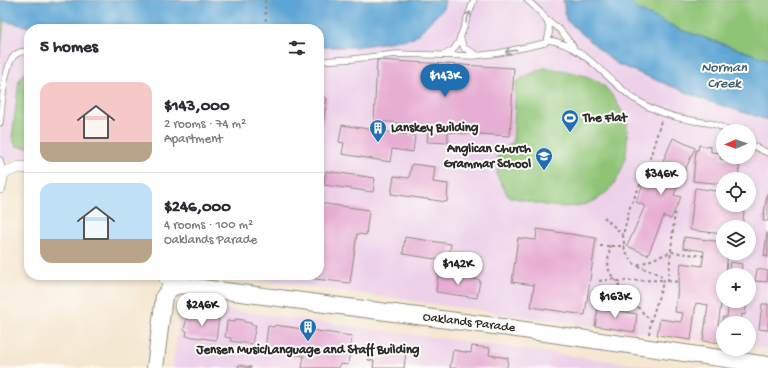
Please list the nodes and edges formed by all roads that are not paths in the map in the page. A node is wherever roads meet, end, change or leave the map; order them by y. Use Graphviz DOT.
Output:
graph roads {
  1 [pos="474,0"];
  2 [pos="527,0"];
  3 [pos="547,19"];
  4 [pos="460,37"];
  5 [pos="548,40"];
  6 [pos="576,50"];
  7 [pos="24,51"];
  8 [pos="444,56"];
  9 [pos="479,56"];
  10 [pos="324,61"];
  11 [pos="0,123"];
  12 [pos="716,124"];
  13 [pos="756,147"];
  14 [pos="768,152"];
  15 [pos="0,160"];
  16 [pos="24,168"];
  17 [pos="3,173"];
  18 [pos="0,188"];
  19 [pos="166,282"];
  20 [pos="768,365"];
  21 [pos="155,368"];
  4 -- 1 [label="lane, one-way"];
  2 -- 3 [label="lane"];
  3 -- 5 [label="lane"];
  3 -- 6 [label="lane"];
  4 -- 8 [label="lane"];
  4 -- 9 [label="lane"];
  5 -- 6 [label="lane"];
  5 -- 9 [label="lane, one-way"];
  6 -- 12 [label="lane"];
  7 -- 11 [label="lane"];
  8 -- 9 [label="lane"];
  8 -- 10 [label="lane"];
  13 -- 14 [label="lane"];
  15 -- 17 [label="lane"];
  16 -- 17 [label="street"];
  17 -- 18 [label="street"];
  19 -- 20 [label="street, Oaklands Parade"];
  19 -- 21 [label="street"];
}
